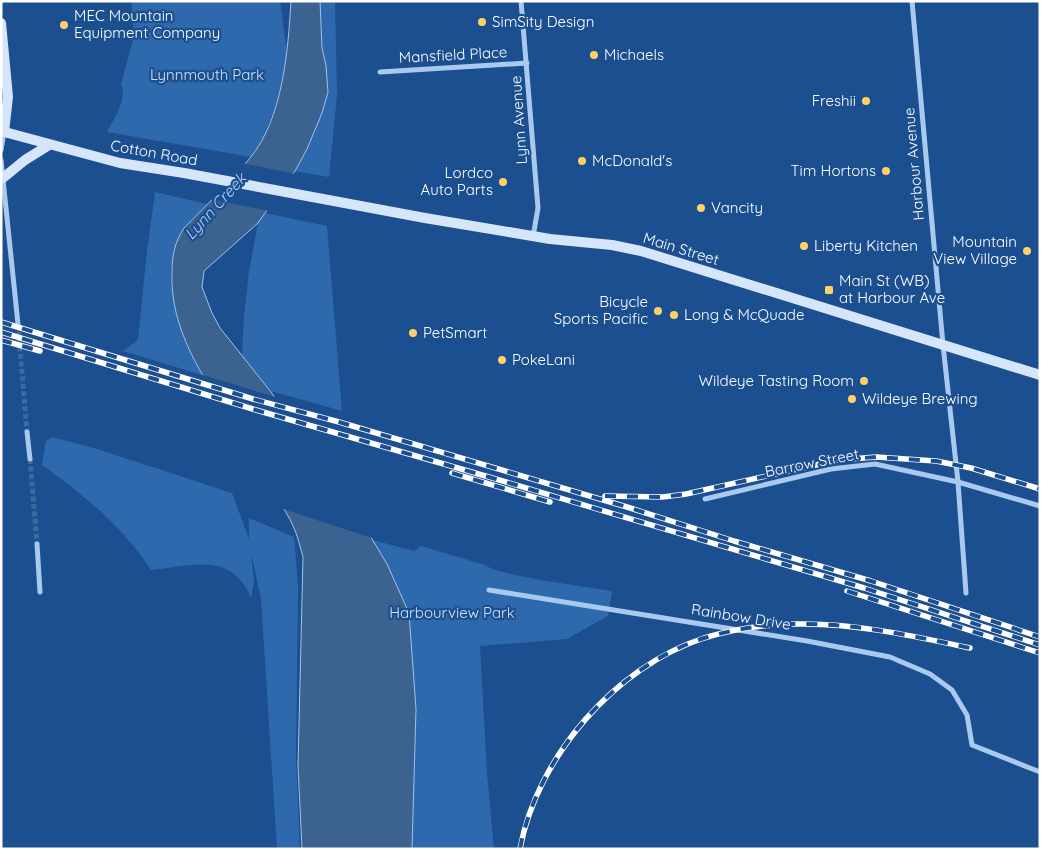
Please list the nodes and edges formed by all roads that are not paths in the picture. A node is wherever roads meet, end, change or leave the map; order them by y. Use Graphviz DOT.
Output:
graph roads {
  1 [pos="521,1"];
  2 [pos="912,1"];
  3 [pos="1,23"];
  4 [pos="527,63"];
  5 [pos="380,72"];
  6 [pos="3,131"];
  7 [pos="49,144"];
  8 [pos="1,150"];
  9 [pos="1,160"];
  10 [pos="3,178"];
  11 [pos="304,196"];
  12 [pos="533,236"];
  13 [pos="18,324"];
  14 [pos="943,345"];
  15 [pos="1040,375"];
  16 [pos="27,432"];
  17 [pos="30,459"];
  18 [pos="958,482"];
  19 [pos="705,499"];
  20 [pos="1040,506"];
  21 [pos="37,544"];
  22 [pos="489,590"];
  23 [pos="40,592"];
  24 [pos="966,593"];
  25 [pos="1040,772"];
  1 -- 4 [label="street, Lynn Avenue"];
  2 -- 14 [label="street, Harbour Avenue"];
  3 -- 6 [label="main road"];
  4 -- 5 [label="street, Mansfield Place"];
  4 -- 12 [label="street, Lynn Avenue"];
  6 -- 7 [label="main road, Cotton Road"];
  6 -- 8 [label="street"];
  7 -- 10 [label="main road"];
  7 -- 11 [label="main road, Cotton Road"];
  9 -- 10 [label="street"];
  10 -- 13 [label="street"];
  11 -- 12 [label="main road, Main Street"];
  12 -- 14 [label="main road, Main Street"];
  14 -- 15 [label="main road, Main Street"];
  14 -- 18 [label="street, Harbour Avenue"];
  16 -- 17 [label="street"];
  18 -- 19 [label="street, Barrow Street"];
  18 -- 20 [label="street, Barrow Street"];
  18 -- 24 [label="street, Harbour Avenue"];
  21 -- 23 [label="street"];
  22 -- 25 [label="street, Rainbow Drive"];
}
